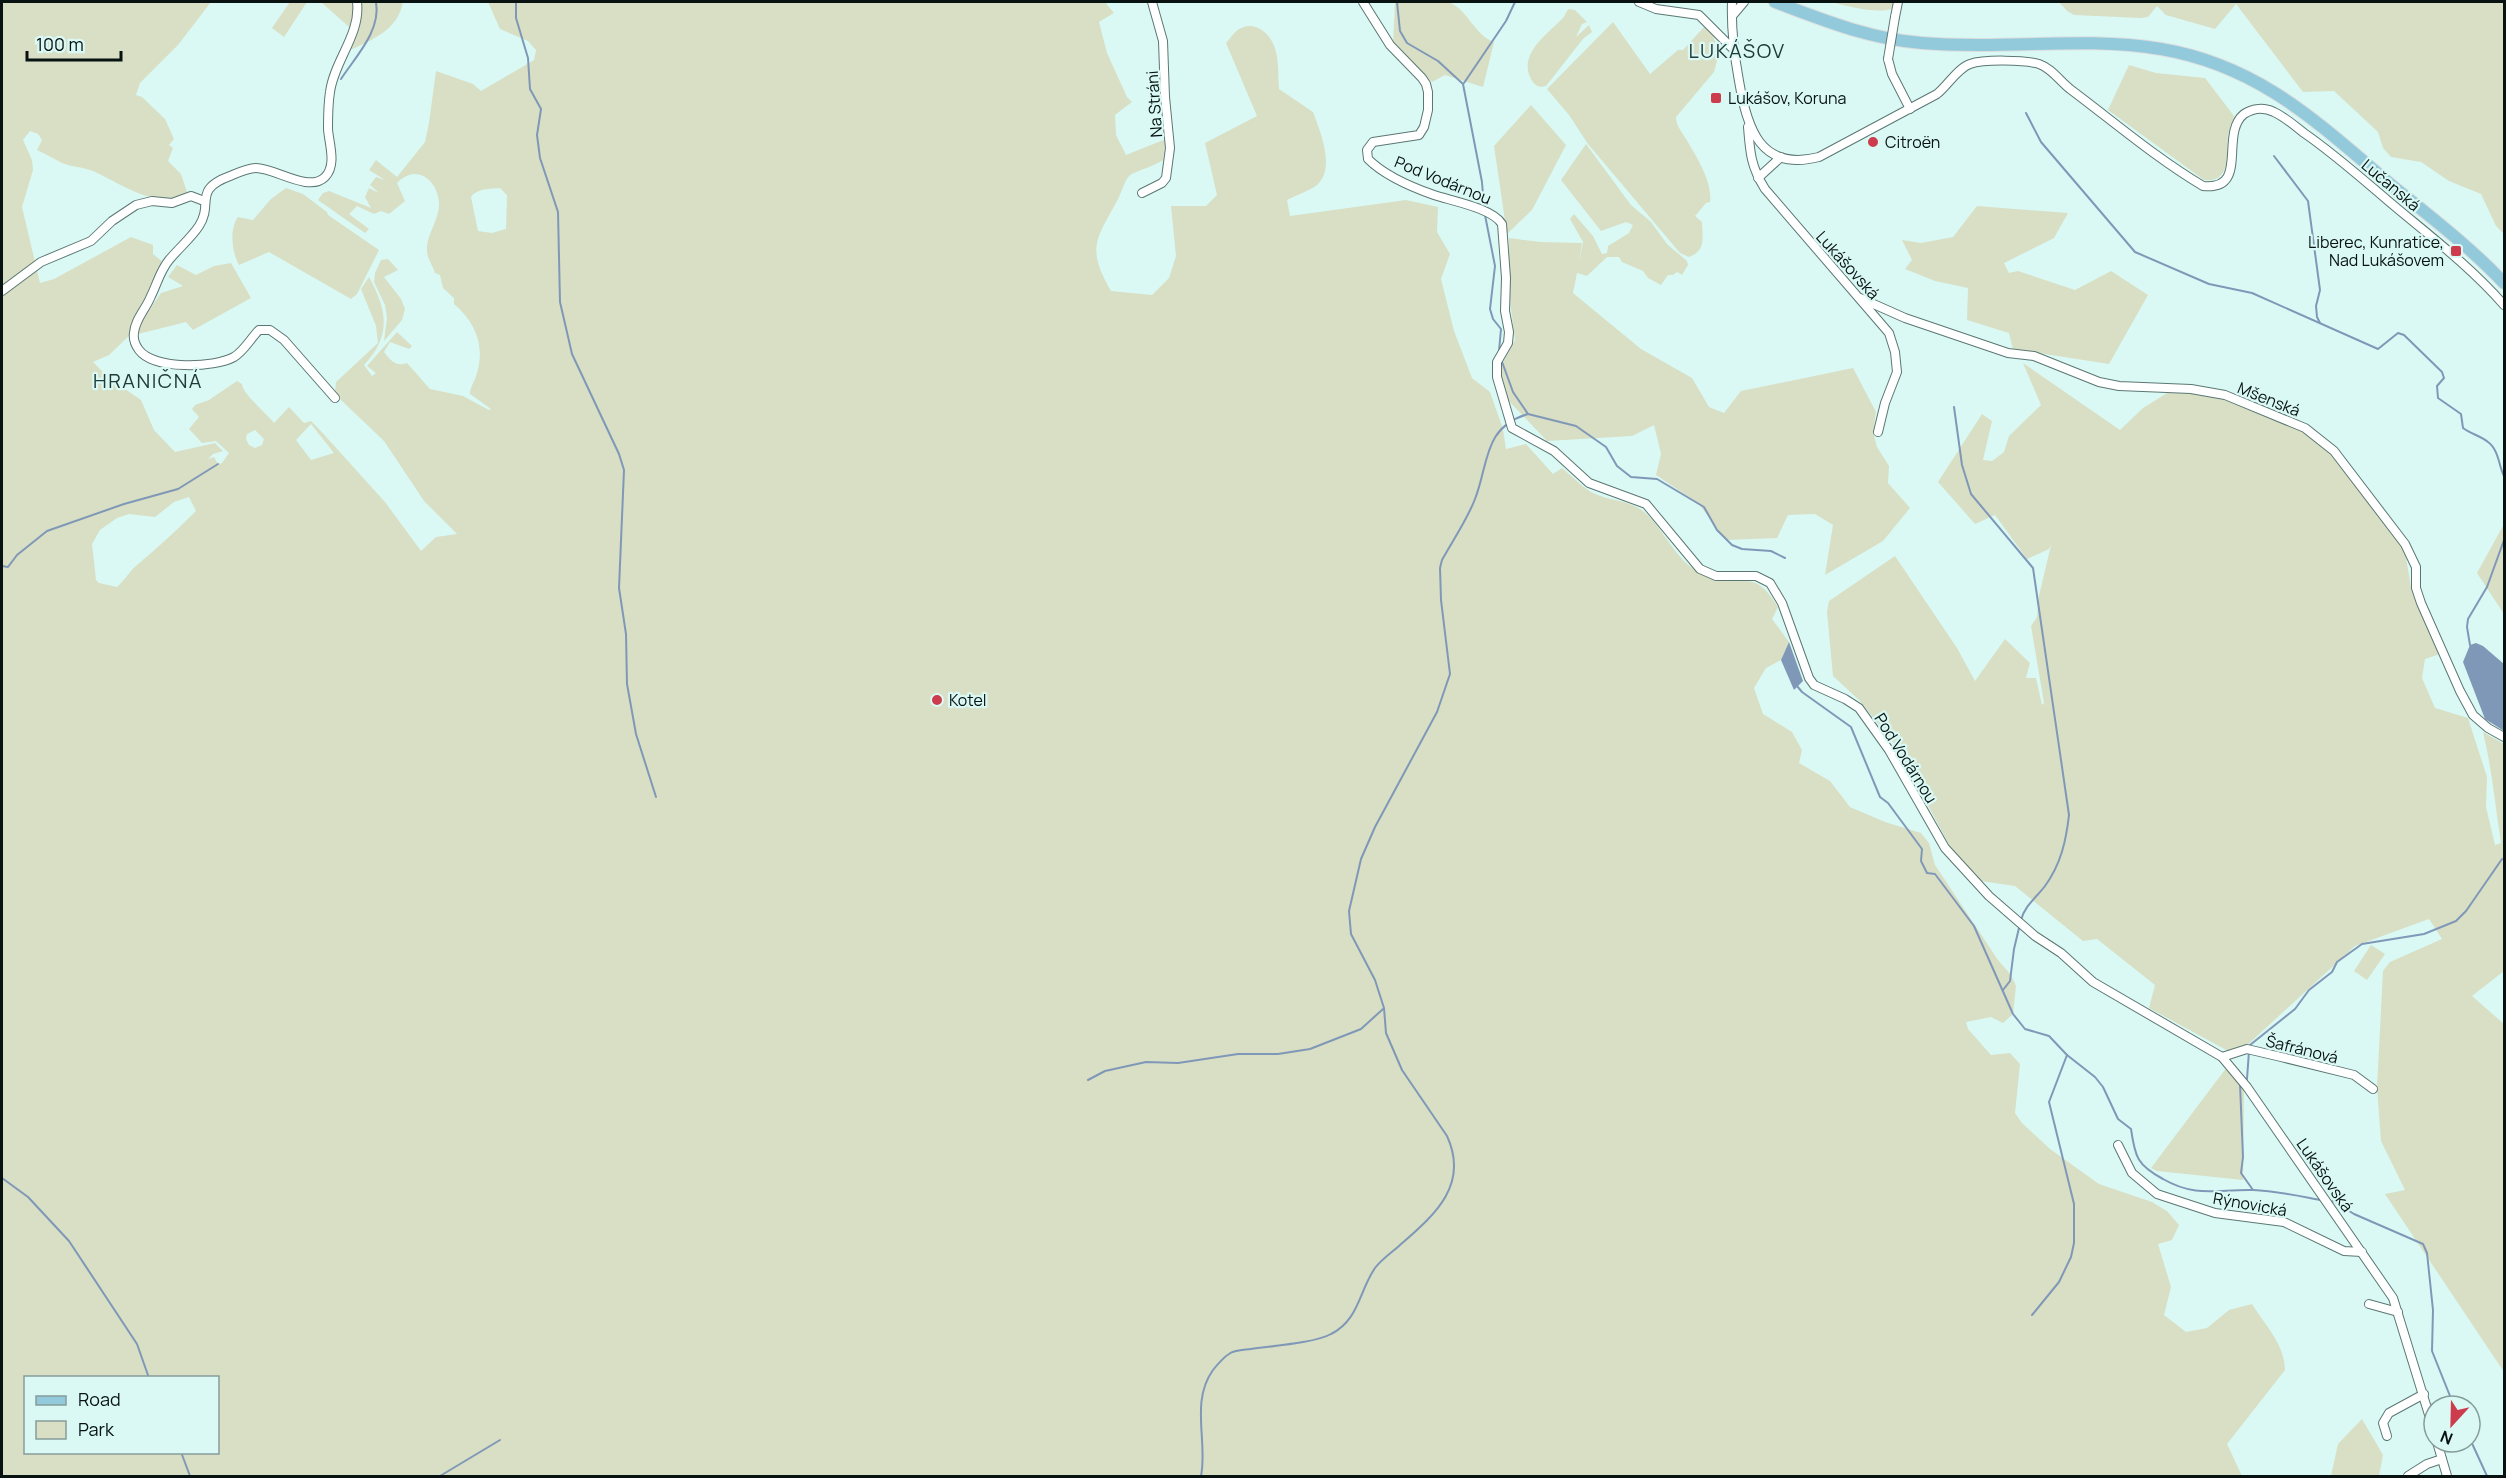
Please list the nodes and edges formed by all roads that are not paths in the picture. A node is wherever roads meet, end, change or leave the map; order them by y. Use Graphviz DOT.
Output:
graph roads {
  1 [pos="357,2"];
  2 [pos="1152,2"];
  3 [pos="1363,2"];
  4 [pos="1639,2"];
  5 [pos="1732,2"];
  6 [pos="1743,2"];
  7 [pos="1774,2"];
  8 [pos="1787,2"];
  9 [pos="1898,2"];
  10 [pos="1805,13"];
  11 [pos="1731,19"];
  12 [pos="1734,50"];
  13 [pos="1910,109"];
  14 [pos="1748,122"];
  15 [pos="1781,157"];
  16 [pos="1758,178"];
  17 [pos="209,189"];
  18 [pos="1142,193"];
  19 [pos="191,196"];
  20 [pos="204,201"];
  21 [pos="2505,283"];
  22 [pos="2,291"];
  23 [pos="1860,298"];
  24 [pos="2505,305"];
  25 [pos="335,398"];
  26 [pos="1878,432"];
  27 [pos="2505,737"];
  28 [pos="2222,1057"];
  29 [pos="2373,1089"];
  30 [pos="2118,1145"];
  31 [pos="2362,1252"];
  32 [pos="2369,1304"];
  33 [pos="2398,1312"];
  34 [pos="2424,1394"];
  35 [pos="2422,1396"];
  36 [pos="2387,1436"];
  37 [pos="2441,1454"];
  38 [pos="2442,1459"];
  39 [pos="2408,1476"];
  40 [pos="2447,1476"];
  1 -- 17 [label="street"];
  2 -- 18 [label="street, Na Stráni"];
  3 -- 28 [label="street, Pod Vodárnou"];
  4 -- 12 [label="street"];
  5 -- 11 [label="street"];
  6 -- 11 [label="street"];
  7 -- 10 [label="main road"];
  8 -- 10 [label="main road"];
  9 -- 13 [label="street, bridge"];
  10 -- 21 [label="main road"];
  11 -- 12 [label="street"];
  12 -- 14 [label="street"];
  13 -- 15 [label="street"];
  13 -- 24 [label="street, Lučanská"];
  14 -- 15 [label="street"];
  14 -- 16 [label="street, Lukášovská"];
  15 -- 16 [label="street"];
  16 -- 23 [label="street, Lukášovská"];
  17 -- 19 [label="street"];
  17 -- 20 [label="street"];
  19 -- 20 [label="street"];
  19 -- 22 [label="street"];
  20 -- 25 [label="street"];
  23 -- 26 [label="street, Lukášovská"];
  23 -- 27 [label="street, Mšenská"];
  28 -- 29 [label="street, Šafránová"];
  28 -- 31 [label="street, Lukášovská"];
  30 -- 31 [label="street, Rýnovická"];
  31 -- 33 [label="street, Lukášovská"];
  32 -- 33 [label="street"];
  33 -- 34 [label="street, Lukášovská"];
  35 -- 36 [label="street"];
  37 -- 38 [label="street"];
  38 -- 39 [label="street"];
  38 -- 40 [label="street"];
}
